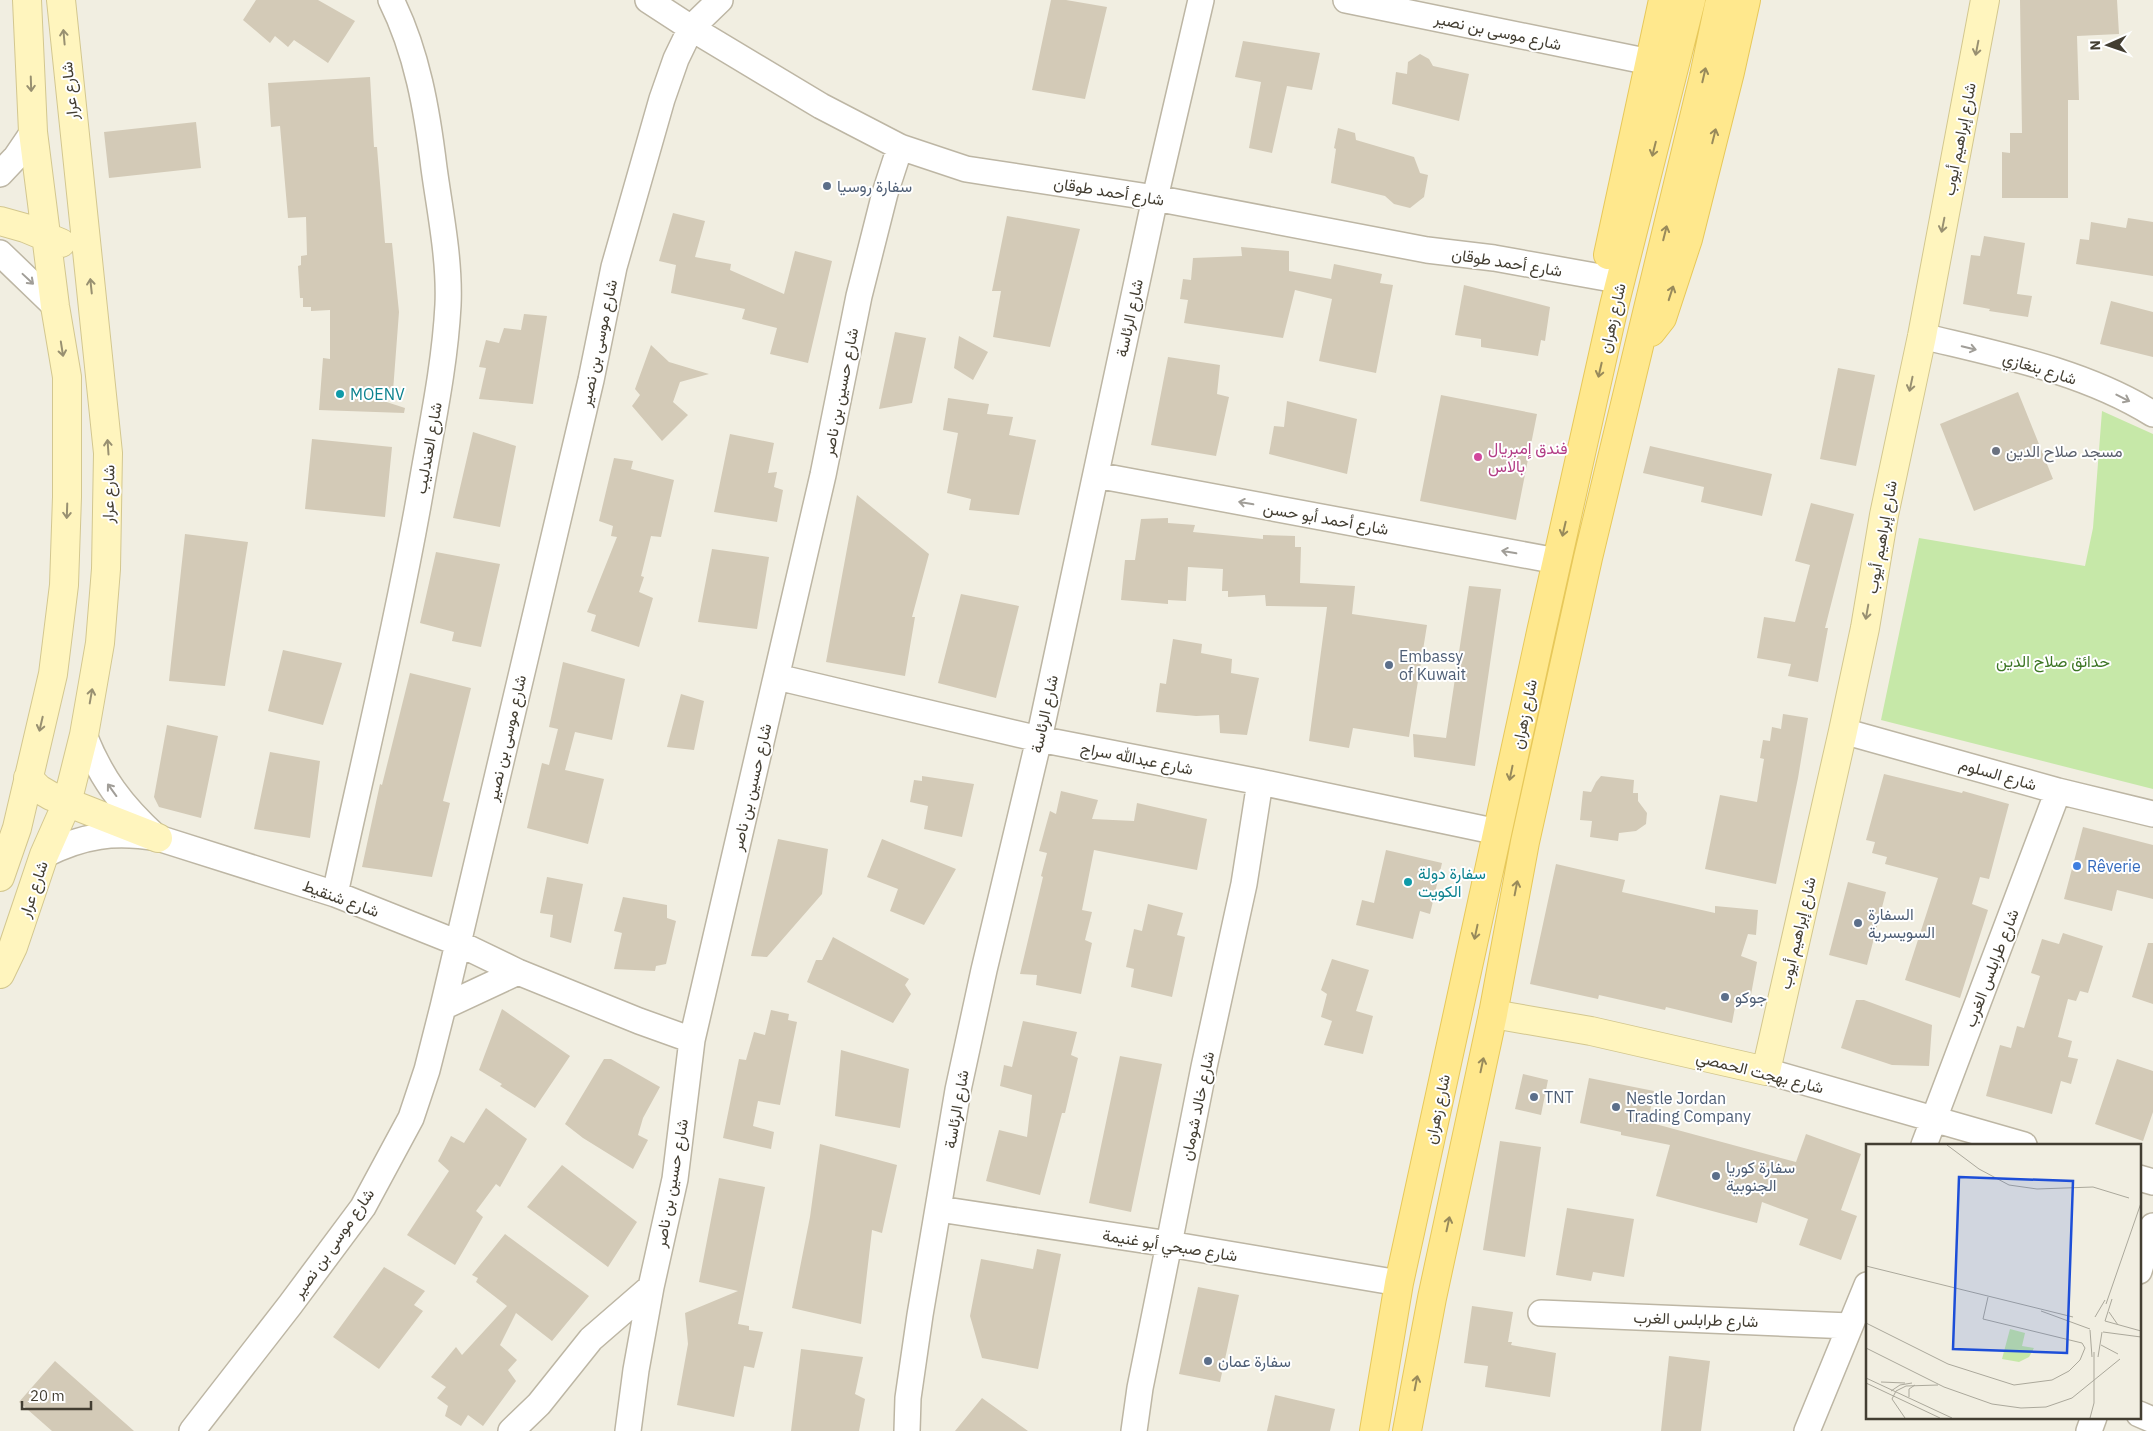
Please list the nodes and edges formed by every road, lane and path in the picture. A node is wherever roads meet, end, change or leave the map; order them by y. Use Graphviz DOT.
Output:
graph roads {
  1 [pos="27,0"];
  2 [pos="61,0"];
  3 [pos="391,0"];
  4 [pos="648,0"];
  5 [pos="720,0"];
  6 [pos="1201,0"];
  7 [pos="1346,0"];
  8 [pos="1663,0"];
  9 [pos="1691,0"];
  10 [pos="1720,0"];
  11 [pos="1746,0"];
  12 [pos="1985,0"];
  13 [pos="691,28"];
  14 [pos="1650,62"];
  15 [pos="33,132"];
  16 [pos="900,147"];
  17 [pos="0,174"];
  18 [pos="1155,198"];
  19 [pos="0,221"];
  20 [pos="46,236"];
  21 [pos="0,253"];
  22 [pos="87,256"];
  23 [pos="1606,278"];
  24 [pos="55,306"];
  25 [pos="1614,306"];
  26 [pos="1922,336"];
  27 [pos="1637,349"];
  28 [pos="2153,414"];
  29 [pos="1096,475"];
  30 [pos="1557,561"];
  31 [pos="777,677"];
  32 [pos="1843,731"];
  33 [pos="84,735"];
  34 [pos="1040,738"];
  35 [pos="28,778"];
  36 [pos="1260,782"];
  37 [pos="2058,791"];
  38 [pos="67,804"];
  39 [pos="2153,814"];
  40 [pos="1498,832"];
  41 [pos="158,838"];
  42 [pos="44,855"];
  43 [pos="0,877"];
  44 [pos="335,894"];
  45 [pos="458,943"];
  46 [pos="518,972"];
  47 [pos="0,974"];
  48 [pos="443,1008"];
  49 [pos="1493,1014"];
  50 [pos="692,1040"];
  51 [pos="1766,1071"];
  52 [pos="1935,1119"];
  53 [pos="1924,1144"];
  54 [pos="2021,1144"];
  55 [pos="2140,1178"];
  56 [pos="2153,1182"];
  57 [pos="940,1209"];
  58 [pos="2153,1226"];
  59 [pos="1168,1244"];
  60 [pos="2140,1268"];
  61 [pos="1399,1283"];
  62 [pos="651,1286"];
  63 [pos="1866,1287"];
  64 [pos="1541,1313"];
  65 [pos="1850,1326"];
  66 [pos="2140,1414"];
  67 [pos="2094,1418"];
  68 [pos="2153,1420"];
  69 [pos="192,1431"];
  70 [pos="511,1431"];
  71 [pos="628,1431"];
  72 [pos="907,1431"];
  73 [pos="1134,1431"];
  74 [pos="1374,1431"];
  75 [pos="1407,1431"];
  76 [pos="1807,1431"];
  77 [pos="2089,1431"];
  1 -- 15 [label="main road, one-way"];
  22 -- 2 [label="main road, شارع عرار, one-way"];
  3 -- 44 [label="street, شارع العندليب"];
  4 -- 13 [label="street, شارع أحمد طوقان"];
  5 -- 13 [label="street, شارع موسى بن نصير"];
  6 -- 18 [label="street, شارع الرئاسة"];
  7 -- 14 [label="street, شارع موسى بن نصير"];
  8 -- 14 [label="main road"];
  9 -- 25 [label="main road, شارع زهران, one-way"];
  27 -- 10 [label="main road, شارع زهران, one-way"];
  27 -- 11 [label="main road, one-way"];
  12 -- 26 [label="main road, شارع إبراهيم أيوب, one-way"];
  13 -- 16 [label="street, شارع أحمد طوقان"];
  13 -- 45 [label="street, شارع موسى بن نصير"];
  14 -- 23 [label="main road"];
  15 -- 17 [label="street"];
  15 -- 20 [label="main road"];
  16 -- 18 [label="street, شارع أحمد طوقان"];
  16 -- 31 [label="street, شارع حسين بن ناصر"];
  18 -- 23 [label="street, شارع أحمد طوقان"];
  18 -- 29 [label="street, شارع الرئاسة"];
  19 -- 20 [label="main road"];
  20 -- 22 [label="main road"];
  20 -- 24 [label="main road"];
  21 -- 24 [label="street, one-way"];
  33 -- 22 [label="main road, شارع عرار, one-way"];
  23 -- 25 [label="main road"];
  24 -- 35 [label="main road, one-way"];
  25 -- 30 [label="main road, شارع زهران, one-way"];
  26 -- 28 [label="street, شارع بنغازي, one-way"];
  26 -- 32 [label="main road, شارع إبراهيم أيوب, one-way"];
  49 -- 27 [label="main road, شارع زهران, one-way"];
  30 -- 29 [label="street, شارع أحمد أبو حسن, one-way"];
  29 -- 34 [label="street, شارع الرئاسة"];
  30 -- 40 [label="main road, شارع زهران, one-way"];
  31 -- 34 [label="street, شارع عبدالله سراج"];
  31 -- 50 [label="street, شارع حسين بن ناصر"];
  32 -- 37 [label="street, شارع السلوم"];
  32 -- 51 [label="main road, شارع إبراهيم أيوب"];
  33 -- 38 [label="main road, شارع عرار"];
  41 -- 33 [label="street, شارع شنقيط, one-way"];
  34 -- 36 [label="street, شارع عبدالله سراج"];
  34 -- 57 [label="street, شارع الرئاسة"];
  35 -- 38 [label="main road"];
  35 -- 43 [label="main road"];
  36 -- 40 [label="street, شارع عبدالله سراج"];
  36 -- 59 [label="street, شارع خالد شومان"];
  37 -- 39 [label="street, شارع السلوم"];
  37 -- 52 [label="street, شارع طرابلس الغرب"];
  38 -- 41 [label="main road"];
  38 -- 42 [label="main road, شارع عرار"];
  40 -- 61 [label="main road, شارع زهران, one-way"];
  41 -- 42 [label="street, شارع شنقيط"];
  41 -- 44 [label="street, شارع شنقيط"];
  42 -- 47 [label="main road, شارع عرار"];
  44 -- 45 [label="street, شارع شنقيط"];
  45 -- 46 [label="street, شارع شنقيط"];
  45 -- 48 [label="street, شارع موسى بن نصير"];
  46 -- 48 [label="street"];
  46 -- 50 [label="street, شارع شنقيط"];
  48 -- 69 [label="street, شارع موسى بن نصير"];
  49 -- 51 [label="main road, شارع بهجت الحمصي"];
  75 -- 49 [label="main road, شارع زهران, one-way"];
  50 -- 62 [label="street, شارع حسين بن ناصر"];
  51 -- 52 [label="street, شارع بهجت الحمصي"];
  52 -- 53 [label="street, شارع طرابلس الغرب"];
  52 -- 54 [label="street, شارع بهجت الحمصي"];
  55 -- 56 [label="street"];
  57 -- 59 [label="street, شارع صبحي أبو غنيمة"];
  57 -- 72 [label="street, شارع الرئاسة"];
  58 -- 60 [label="street"];
  59 -- 61 [label="street, شارع صبحي أبو غنيمة"];
  59 -- 73 [label="street, شارع خالد شومان"];
  61 -- 74 [label="main road, شارع زهران"];
  62 -- 70 [label="street"];
  62 -- 71 [label="street, شارع حسين بن ناصر"];
  63 -- 65 [label="street"];
  64 -- 65 [label="street, شارع طرابلس الغرب"];
  65 -- 76 [label="street"];
  66 -- 68 [label="street"];
  67 -- 77 [label="street"];
}
